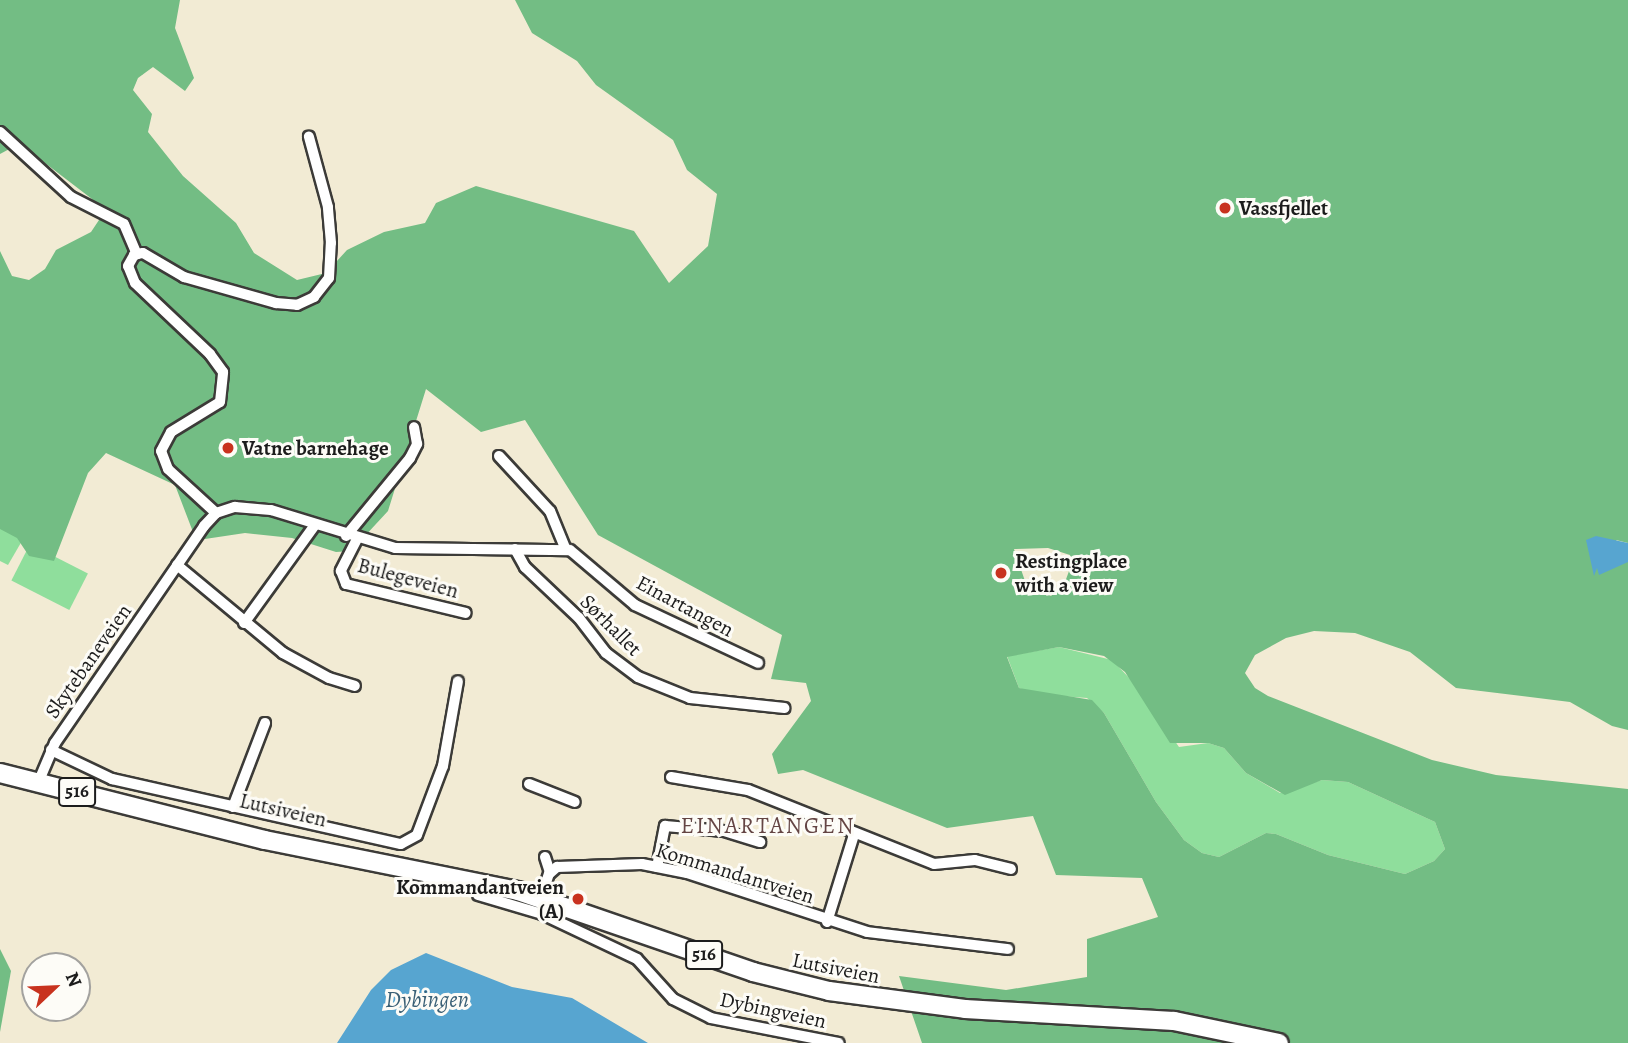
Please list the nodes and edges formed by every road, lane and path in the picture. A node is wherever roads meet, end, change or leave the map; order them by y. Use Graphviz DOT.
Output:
graph roads {
  1 [pos="0,132"];
  2 [pos="309,137"];
  3 [pos="137,254"];
  4 [pos="414,427"];
  5 [pos="499,456"];
  6 [pos="216,513"];
  7 [pos="316,525"];
  8 [pos="351,537"];
  9 [pos="515,549"];
  10 [pos="566,550"];
  11 [pos="177,565"];
  12 [pos="466,613"];
  13 [pos="244,623"];
  14 [pos="758,663"];
  15 [pos="458,681"];
  16 [pos="355,686"];
  17 [pos="784,708"];
  18 [pos="265,723"];
  19 [pos="51,750"];
  20 [pos="0,773"];
  21 [pos="671,777"];
  22 [pos="38,783"];
  23 [pos="528,784"];
  24 [pos="575,802"];
  25 [pos="233,807"];
  26 [pos="854,835"];
  27 [pos="760,842"];
  28 [pos="545,857"];
  29 [pos="657,867"];
  30 [pos="1011,869"];
  31 [pos="550,872"];
  32 [pos="478,895"];
  33 [pos="541,898"];
  34 [pos="827,922"];
  35 [pos="650,935"];
  36 [pos="1008,949"];
  37 [pos="637,959"];
  38 [pos="839,1043"];
  39 [pos="1279,1043"];
  1 -- 3 [label="street"];
  2 -- 3 [label="street"];
  3 -- 6 [label="street"];
  4 -- 8 [label="street"];
  5 -- 10 [label="street"];
  6 -- 7 [label="street"];
  6 -- 11 [label="street, Skytebaneveien"];
  7 -- 8 [label="street"];
  7 -- 13 [label="street"];
  8 -- 9 [label="street"];
  8 -- 12 [label="street, Bulegeveien"];
  9 -- 10 [label="street"];
  9 -- 17 [label="street, Sørhallet"];
  10 -- 14 [label="street, Einartangen"];
  11 -- 13 [label="street"];
  11 -- 19 [label="street, Skytebaneveien"];
  13 -- 16 [label="street"];
  15 -- 25 [label="street"];
  18 -- 25 [label="street"];
  19 -- 22 [label="street, Skytebaneveien"];
  19 -- 25 [label="street"];
  20 -- 22 [label="main road, Lutsiveien / 516"];
  21 -- 26 [label="street"];
  22 -- 33 [label="main road, Lutsiveien / 516"];
  23 -- 24 [label="street"];
  26 -- 30 [label="street"];
  26 -- 34 [label="street, Kommandantveien"];
  27 -- 29 [label="street, Kommandantveien"];
  28 -- 31 [label="street"];
  29 -- 31 [label="street, Kommandantveien"];
  29 -- 34 [label="street, Kommandantveien"];
  31 -- 33 [label="street"];
  32 -- 37 [label="street, Dybingveien"];
  33 -- 35 [label="main road, Lutsiveien / 516"];
  34 -- 36 [label="street, Kommandantveien"];
  35 -- 37 [label="street"];
  35 -- 39 [label="main road, Lutsiveien / 516"];
  37 -- 38 [label="street, Dybingveien"];
}
